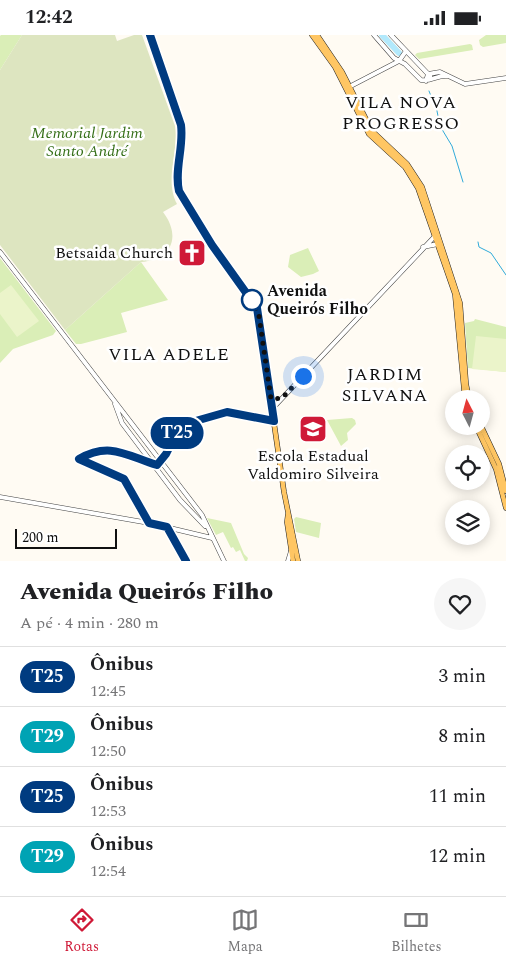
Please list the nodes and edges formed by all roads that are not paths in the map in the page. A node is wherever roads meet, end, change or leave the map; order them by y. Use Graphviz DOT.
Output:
graph roads {
  1 [pos="150,35"];
  2 [pos="312,35"];
  3 [pos="317,35"];
  4 [pos="374,35"];
  5 [pos="391,35"];
  6 [pos="406,51"];
  7 [pos="399,61"];
  8 [pos="428,74"];
  9 [pos="447,76"];
  10 [pos="506,78"];
  11 [pos="432,80"];
  12 [pos="426,81"];
  13 [pos="348,87"];
  14 [pos="436,235"];
  15 [pos="439,244"];
  16 [pos="423,247"];
  17 [pos="0,252"];
  18 [pos="464,390"];
  19 [pos="467,390"];
  20 [pos="282,398"];
  21 [pos="271,399"];
  22 [pos="115,402"];
  23 [pos="272,409"];
  24 [pos="480,435"];
  25 [pos="485,435"];
  26 [pos="506,491"];
  27 [pos="0,497"];
  28 [pos="506,508"];
  29 [pos="208,529"];
  30 [pos="212,538"];
  31 [pos="294,550"];
  32 [pos="224,561"];
  33 [pos="288,561"];
  34 [pos="293,561"];
  35 [pos="298,561"];
  1 -- 21 [label="main road"];
  2 -- 13 [label="main road"];
  3 -- 13 [label="main road"];
  4 -- 7 [label="street"];
  5 -- 6 [label="street"];
  6 -- 7 [label="street"];
  6 -- 8 [label="street"];
  7 -- 12 [label="street"];
  7 -- 13 [label="street"];
  8 -- 9 [label="street"];
  8 -- 11 [label="street"];
  8 -- 12 [label="street"];
  9 -- 10 [label="street"];
  9 -- 11 [label="street"];
  11 -- 12 [label="street"];
  13 -- 14 [label="main road"];
  14 -- 15 [label="main road"];
  14 -- 16 [label="street"];
  15 -- 16 [label="street"];
  15 -- 18 [label="main road"];
  15 -- 19 [label="main road"];
  16 -- 20 [label="street"];
  17 -- 22 [label="street"];
  20 -- 21 [label="street"];
  20 -- 23 [label="street"];
  21 -- 23 [label="main road"];
  22 -- 29 [label="street"];
  22 -- 29 [label="street"];
  23 -- 31 [label="main road"];
  24 -- 28 [label="main road"];
  25 -- 26 [label="main road"];
  27 -- 30 [label="street"];
  29 -- 30 [label="street"];
  30 -- 32 [label="street"];
  31 -- 33 [label="street"];
  31 -- 34 [label="main road"];
  31 -- 35 [label="main road"];
}
